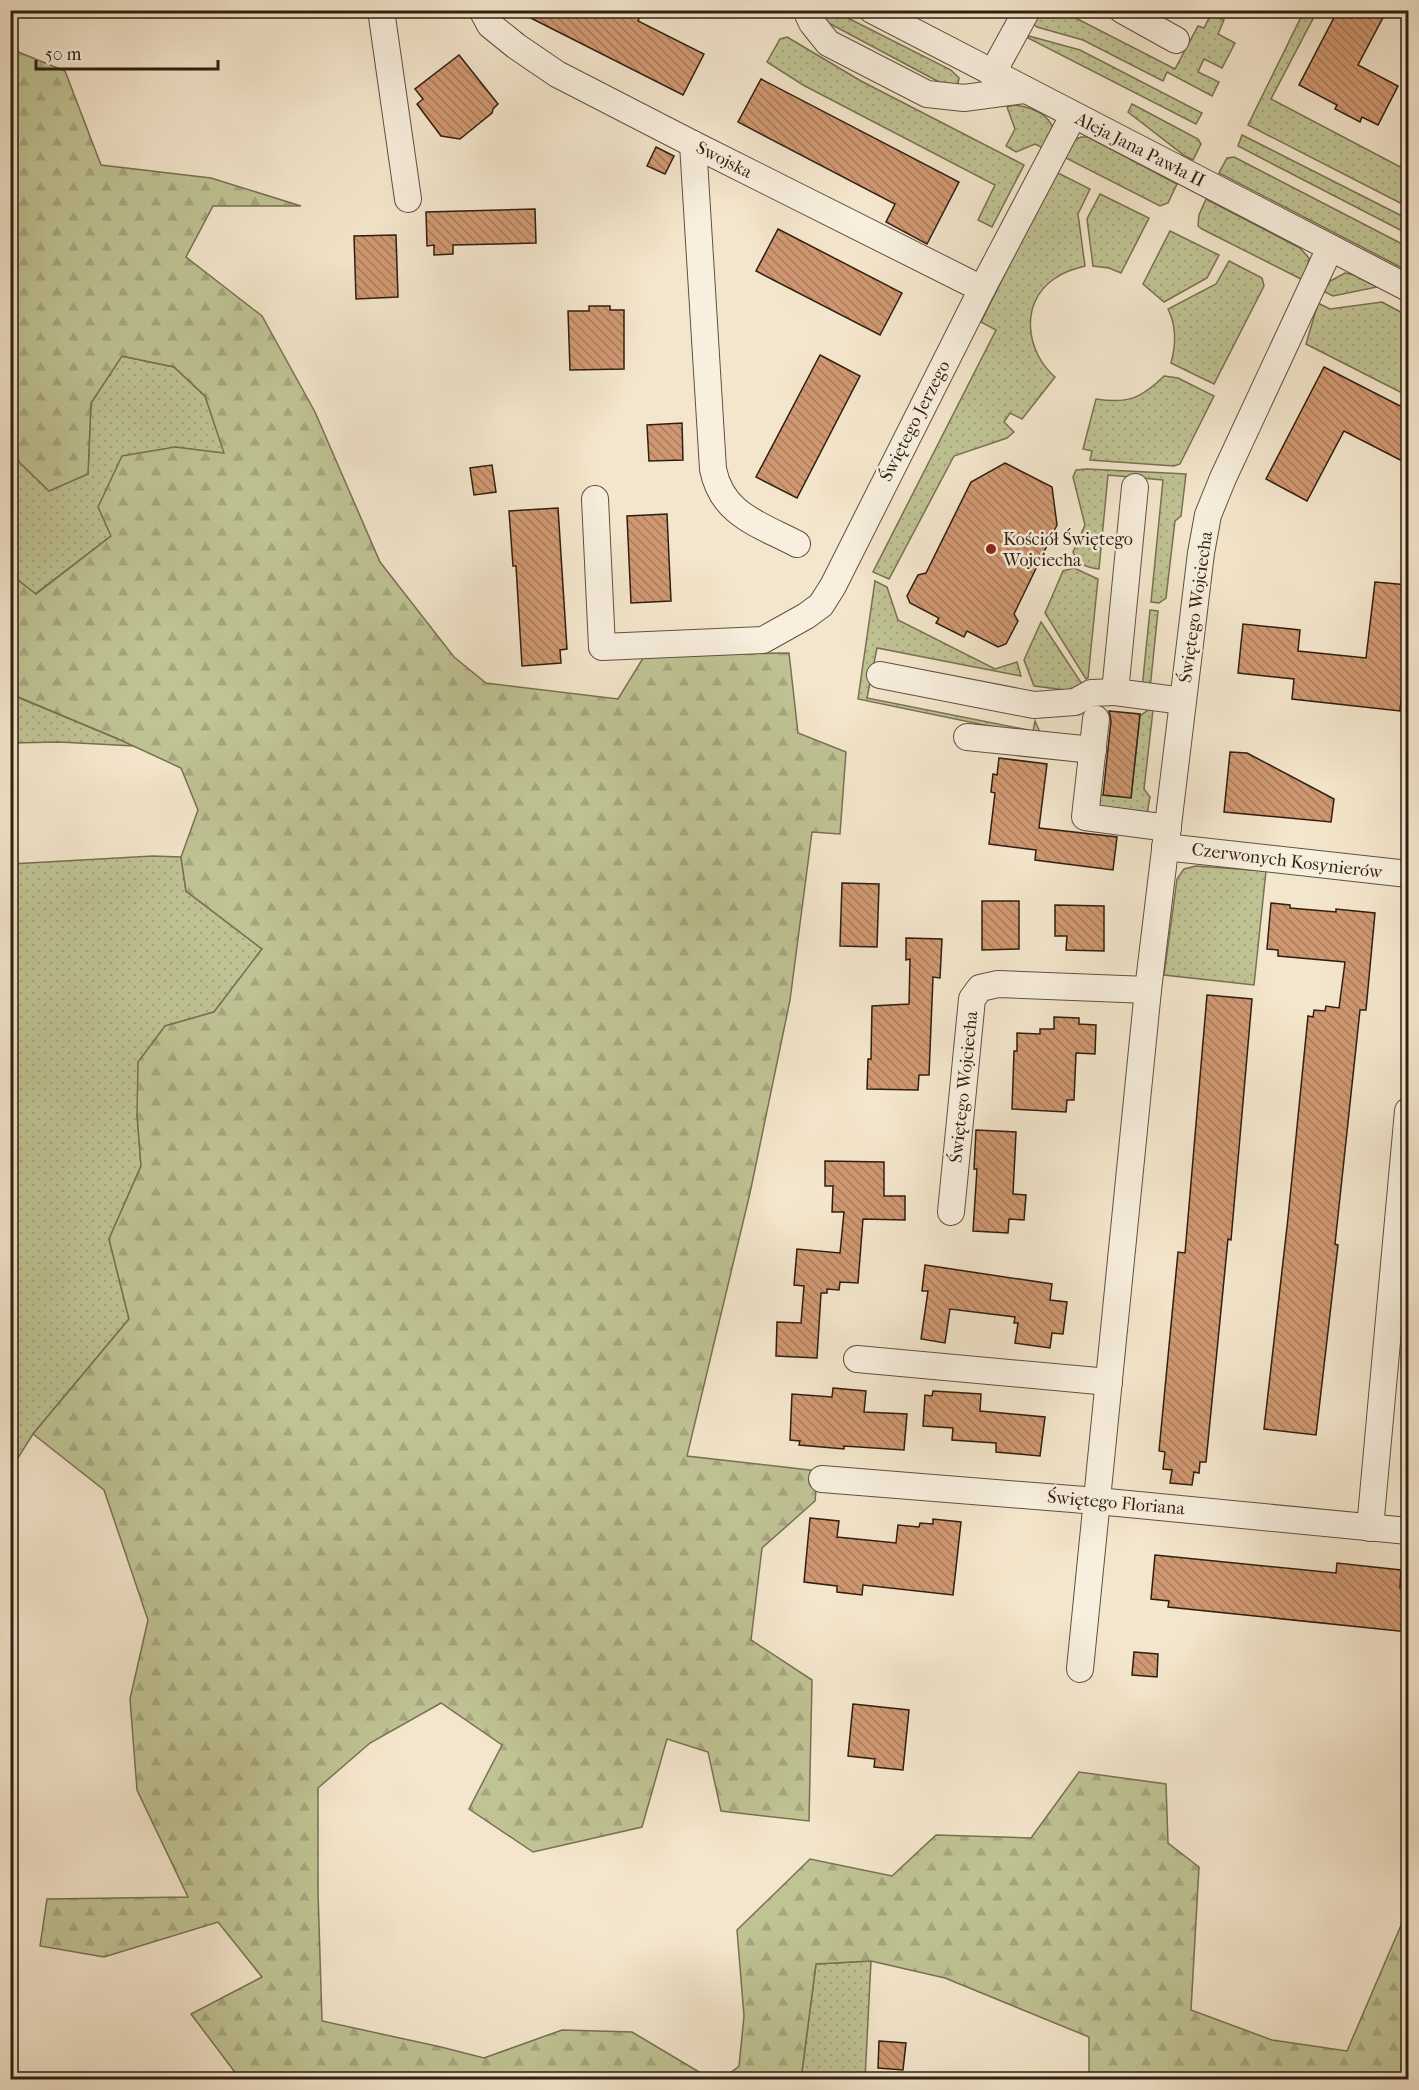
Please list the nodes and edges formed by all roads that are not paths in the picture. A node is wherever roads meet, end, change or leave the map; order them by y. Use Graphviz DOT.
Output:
graph roads {
  1 [pos="381,10"];
  2 [pos="482,10"];
  3 [pos="806,10"];
  4 [pos="872,10"];
  5 [pos="1027,10"];
  6 [pos="1122,10"];
  7 [pos="1176,40"];
  8 [pos="992,74"];
  9 [pos="1023,90"];
  10 [pos="1073,116"];
  11 [pos="693,144"];
  12 [pos="408,199"];
  13 [pos="1330,248"];
  14 [pos="1408,288"];
  15 [pos="982,289"];
  16 [pos="1135,488"];
  17 [pos="595,500"];
  18 [pos="797,544"];
  19 [pos="880,675"];
  20 [pos="1115,692"];
  21 [pos="1183,701"];
  22 [pos="1096,719"];
  23 [pos="967,737"];
  24 [pos="1093,750"];
  25 [pos="1167,837"];
  26 [pos="1408,874"];
  27 [pos="1148,990"];
  28 [pos="1408,1111"];
  29 [pos="951,1212"];
  30 [pos="857,1359"];
  31 [pos="1109,1382"];
  32 [pos="822,1479"];
  33 [pos="1097,1501"];
  34 [pos="1370,1528"];
  35 [pos="1408,1531"];
  36 [pos="1080,1669"];
  1 -- 12 [label="street"];
  2 -- 11 [label="street, Swojska"];
  3 -- 9 [label="street"];
  4 -- 8 [label="street, Aleja Jana Pawła II"];
  5 -- 8 [label="street"];
  6 -- 7 [label="street"];
  8 -- 9 [label="street, Aleja Jana Pawła II"];
  9 -- 10 [label="street, Aleja Jana Pawła II"];
  10 -- 13 [label="street, Aleja Jana Pawła II"];
  10 -- 15 [label="street, Świętego Jerzego"];
  11 -- 15 [label="street, Swojska"];
  11 -- 18 [label="street"];
  13 -- 14 [label="street, Aleja Jana Pawła II"];
  13 -- 21 [label="street, Świętego Wojciecha"];
  15 -- 17 [label="street, Świętego Jerzego"];
  16 -- 20 [label="street"];
  19 -- 20 [label="street"];
  20 -- 21 [label="street"];
  21 -- 25 [label="street, Świętego Wojciecha"];
  22 -- 24 [label="street"];
  23 -- 24 [label="street"];
  24 -- 25 [label="street, Czerwonych Kosynierów"];
  25 -- 26 [label="street, Czerwonych Kosynierów"];
  25 -- 27 [label="street, Świętego Wojciecha"];
  27 -- 29 [label="street, Świętego Wojciecha"];
  27 -- 31 [label="street, Świętego Wojciecha"];
  28 -- 34 [label="street"];
  30 -- 31 [label="street"];
  31 -- 33 [label="street, Świętego Wojciecha"];
  32 -- 33 [label="street, Świętego Floriana"];
  33 -- 34 [label="street, Świętego Floriana"];
  33 -- 36 [label="street, Świętego Wojciecha"];
  34 -- 35 [label="street, Świętego Floriana"];
}
